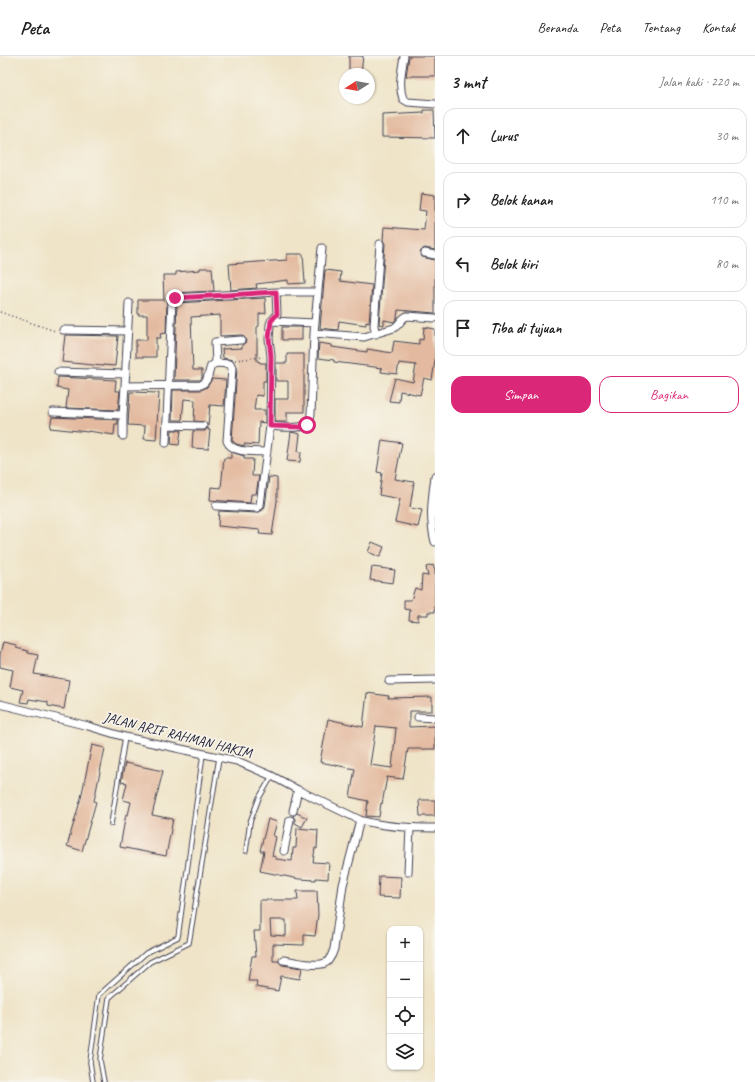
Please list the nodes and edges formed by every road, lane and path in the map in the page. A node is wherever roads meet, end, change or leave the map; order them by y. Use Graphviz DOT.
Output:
graph roads {
  1 [pos="404,56"];
  2 [pos="435,104"];
  3 [pos="380,244"];
  4 [pos="322,248"];
  5 [pos="424,253"];
  6 [pos="435,254"];
  7 [pos="276,292"];
  8 [pos="317,292"];
  9 [pos="129,303"];
  10 [pos="0,312"];
  11 [pos="435,318"];
  12 [pos="271,321"];
  13 [pos="315,323"];
  14 [pos="61,332"];
  15 [pos="128,332"];
  16 [pos="314,333"];
  17 [pos="376,334"];
  18 [pos="241,340"];
  19 [pos="271,356"];
  20 [pos="216,363"];
  21 [pos="224,363"];
  22 [pos="58,372"];
  23 [pos="126,374"];
  24 [pos="168,385"];
  25 [pos="125,386"];
  26 [pos="53,412"];
  27 [pos="123,415"];
  28 [pos="167,425"];
  29 [pos="203,426"];
  30 [pos="270,426"];
  31 [pos="122,436"];
  32 [pos="166,443"];
  33 [pos="267,452"];
  34 [pos="435,476"];
  35 [pos="216,506"];
  36 [pos="435,542"];
  37 [pos="435,680"];
  38 [pos="388,681"];
  39 [pos="0,704"];
  40 [pos="418,717"];
  41 [pos="435,718"];
  42 [pos="125,737"];
  43 [pos="203,753"];
  44 [pos="219,757"];
  45 [pos="272,776"];
  46 [pos="298,790"];
  47 [pos="293,811"];
  48 [pos="290,820"];
  49 [pos="360,820"];
  50 [pos="111,824"];
  51 [pos="410,828"];
  52 [pos="435,828"];
  53 [pos="246,851"];
  54 [pos="284,851"];
  55 [pos="408,872"];
  56 [pos="283,960"];
  57 [pos="93,1082"];
  58 [pos="104,1082"];
  1 -- 2 [label="street"];
  3 -- 17 [label="street"];
  4 -- 8 [label="street"];
  5 -- 6 [label="street"];
  7 -- 8 [label="street"];
  7 -- 12 [label="street"];
  7 -- 24 [label="street"];
  8 -- 13 [label="street"];
  9 -- 15 [label="street"];
  10 -- 14 [label="path"];
  11 -- 17 [label="street"];
  12 -- 13 [label="street"];
  12 -- 19 [label="street"];
  13 -- 16 [label="street"];
  14 -- 15 [label="street"];
  15 -- 23 [label="street"];
  16 -- 17 [label="street"];
  16 -- 30 [label="street"];
  18 -- 20 [label="street"];
  19 -- 21 [label="path"];
  19 -- 30 [label="street"];
  20 -- 21 [label="street"];
  20 -- 24 [label="street"];
  21 -- 33 [label="street"];
  22 -- 23 [label="street"];
  23 -- 25 [label="street"];
  24 -- 25 [label="street"];
  24 -- 28 [label="street"];
  25 -- 27 [label="street"];
  26 -- 27 [label="street"];
  27 -- 31 [label="street"];
  28 -- 29 [label="street"];
  28 -- 32 [label="street"];
  30 -- 33 [label="street"];
  33 -- 35 [label="street"];
  34 -- 36 [label="street"];
  37 -- 38 [label="street"];
  39 -- 42 [label="street, JALAN ARIF RAHMAN HAKIM"];
  40 -- 41 [label="street"];
  42 -- 43 [label="street, JALAN ARIF RAHMAN HAKIM"];
  42 -- 50 [label="lane"];
  43 -- 44 [label="street, JALAN ARIF RAHMAN HAKIM"];
  43 -- 57 [label="lane"];
  44 -- 45 [label="street, JALAN ARIF RAHMAN HAKIM"];
  44 -- 58 [label="lane"];
  45 -- 46 [label="street, JALAN ARIF RAHMAN HAKIM"];
  45 -- 53 [label="lane"];
  46 -- 47 [label="street"];
  46 -- 49 [label="street, JALAN ARIF RAHMAN HAKIM"];
  48 -- 54 [label="street"];
  49 -- 51 [label="street, JALAN ARIF RAHMAN HAKIM"];
  49 -- 56 [label="street"];
  51 -- 52 [label="street, JALAN ARIF RAHMAN HAKIM"];
  51 -- 55 [label="street"];
}
